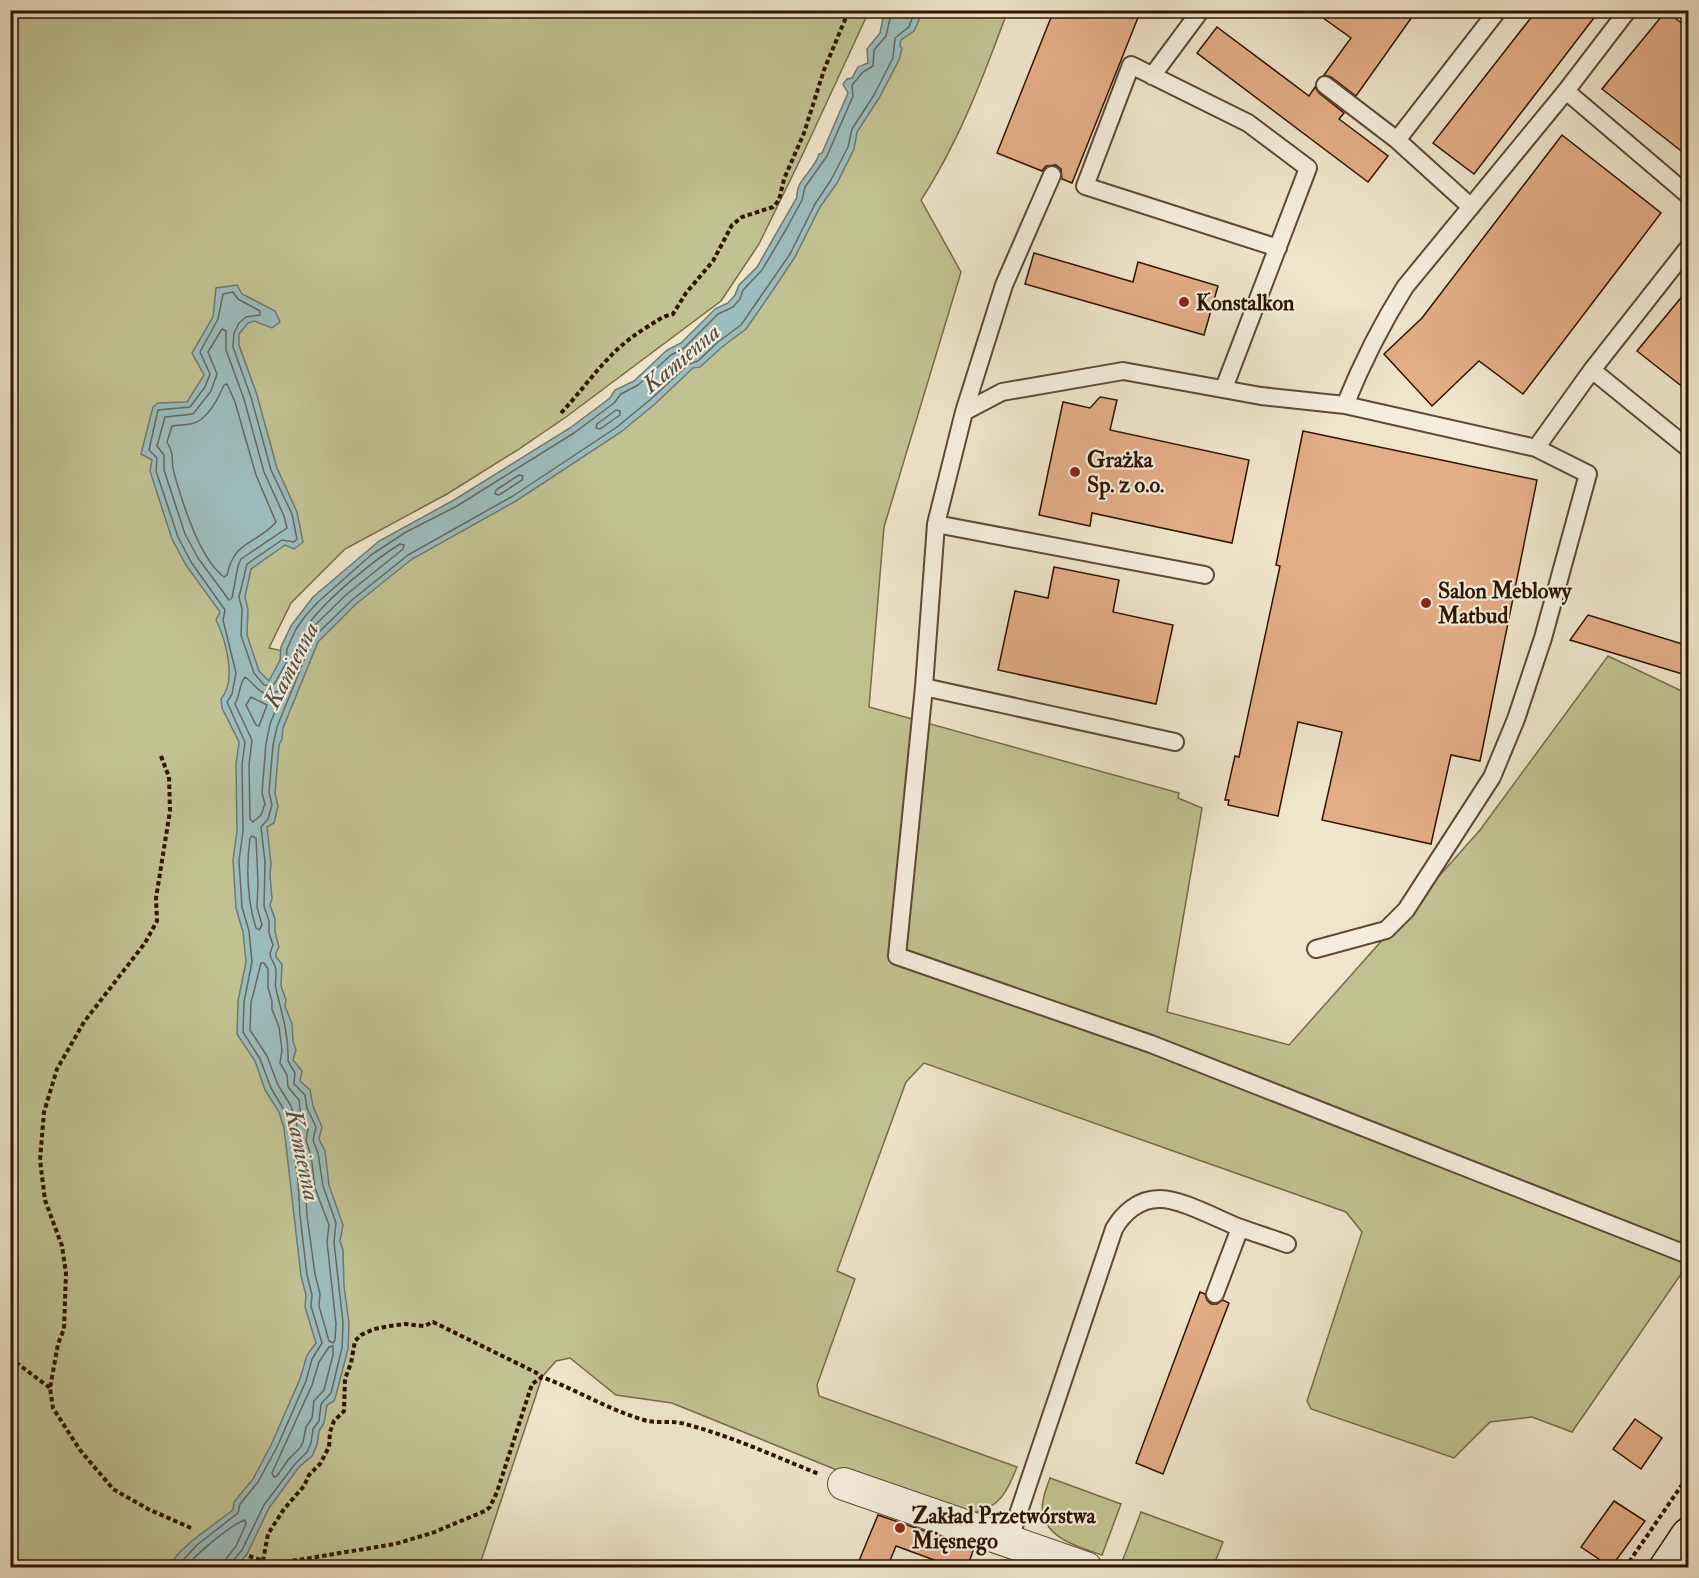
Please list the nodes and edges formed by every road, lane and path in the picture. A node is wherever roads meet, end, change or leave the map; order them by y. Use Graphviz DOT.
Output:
graph roads {
  1 [pos="849,10"];
  2 [pos="1201,10"];
  3 [pos="1498,10"];
  4 [pos="1628,10"];
  5 [pos="1152,76"];
  6 [pos="1325,85"];
  7 [pos="1566,91"];
  8 [pos="1397,140"];
  9 [pos="1052,175"];
  10 [pos="1689,195"];
  11 [pos="1471,207"];
  12 [pos="1278,248"];
  13 [pos="1689,248"];
  14 [pos="1592,370"];
  15 [pos="1224,388"];
  16 [pos="1345,405"];
  17 [pos="964,412"];
  18 [pos="561,413"];
  19 [pos="1536,448"];
  20 [pos="1689,448"];
  21 [pos="936,524"];
  22 [pos="1205,574"];
  23 [pos="924,687"];
  24 [pos="1175,742"];
  25 [pos="161,756"];
  26 [pos="1316,949"];
  27 [pos="1240,1228"];
  28 [pos="1287,1244"];
  29 [pos="1689,1255"];
  30 [pos="1215,1294"];
  31 [pos="10,1358"];
  32 [pos="542,1377"];
  33 [pos="50,1388"];
  34 [pos="1689,1476"];
  35 [pos="844,1484"];
  36 [pos="191,1528"];
  37 [pos="1009,1541"];
  38 [pos="249,1556"];
  39 [pos="263,1561"];
  40 [pos="1086,1568"];
  41 [pos="1625,1568"];
  1 -- 18 [label="path"];
  2 -- 5 [label="lane"];
  3 -- 8 [label="lane"];
  4 -- 7 [label="lane"];
  5 -- 12 [label="lane"];
  5 -- 12 [label="lane"];
  6 -- 8 [label="lane"];
  7 -- 10 [label="lane"];
  7 -- 11 [label="lane"];
  8 -- 11 [label="lane"];
  9 -- 17 [label="lane"];
  11 -- 16 [label="lane"];
  12 -- 15 [label="lane"];
  13 -- 14 [label="lane"];
  14 -- 19 [label="lane"];
  14 -- 20 [label="lane"];
  15 -- 16 [label="lane"];
  15 -- 17 [label="lane"];
  16 -- 19 [label="lane"];
  17 -- 21 [label="lane"];
  19 -- 26 [label="lane"];
  21 -- 22 [label="lane"];
  21 -- 23 [label="lane"];
  23 -- 24 [label="lane"];
  23 -- 29 [label="lane"];
  25 -- 33 [label="path"];
  27 -- 28 [label="lane"];
  27 -- 30 [label="lane"];
  27 -- 37 [label="lane"];
  31 -- 33 [label="path"];
  32 -- 35 [label="path"];
  32 -- 39 [label="path"];
  32 -- 39 [label="path"];
  33 -- 36 [label="path"];
  34 -- 41 [label="path"];
  35 -- 37 [label="street"];
  37 -- 40 [label="street"];
  38 -- 39 [label="path"];
}
